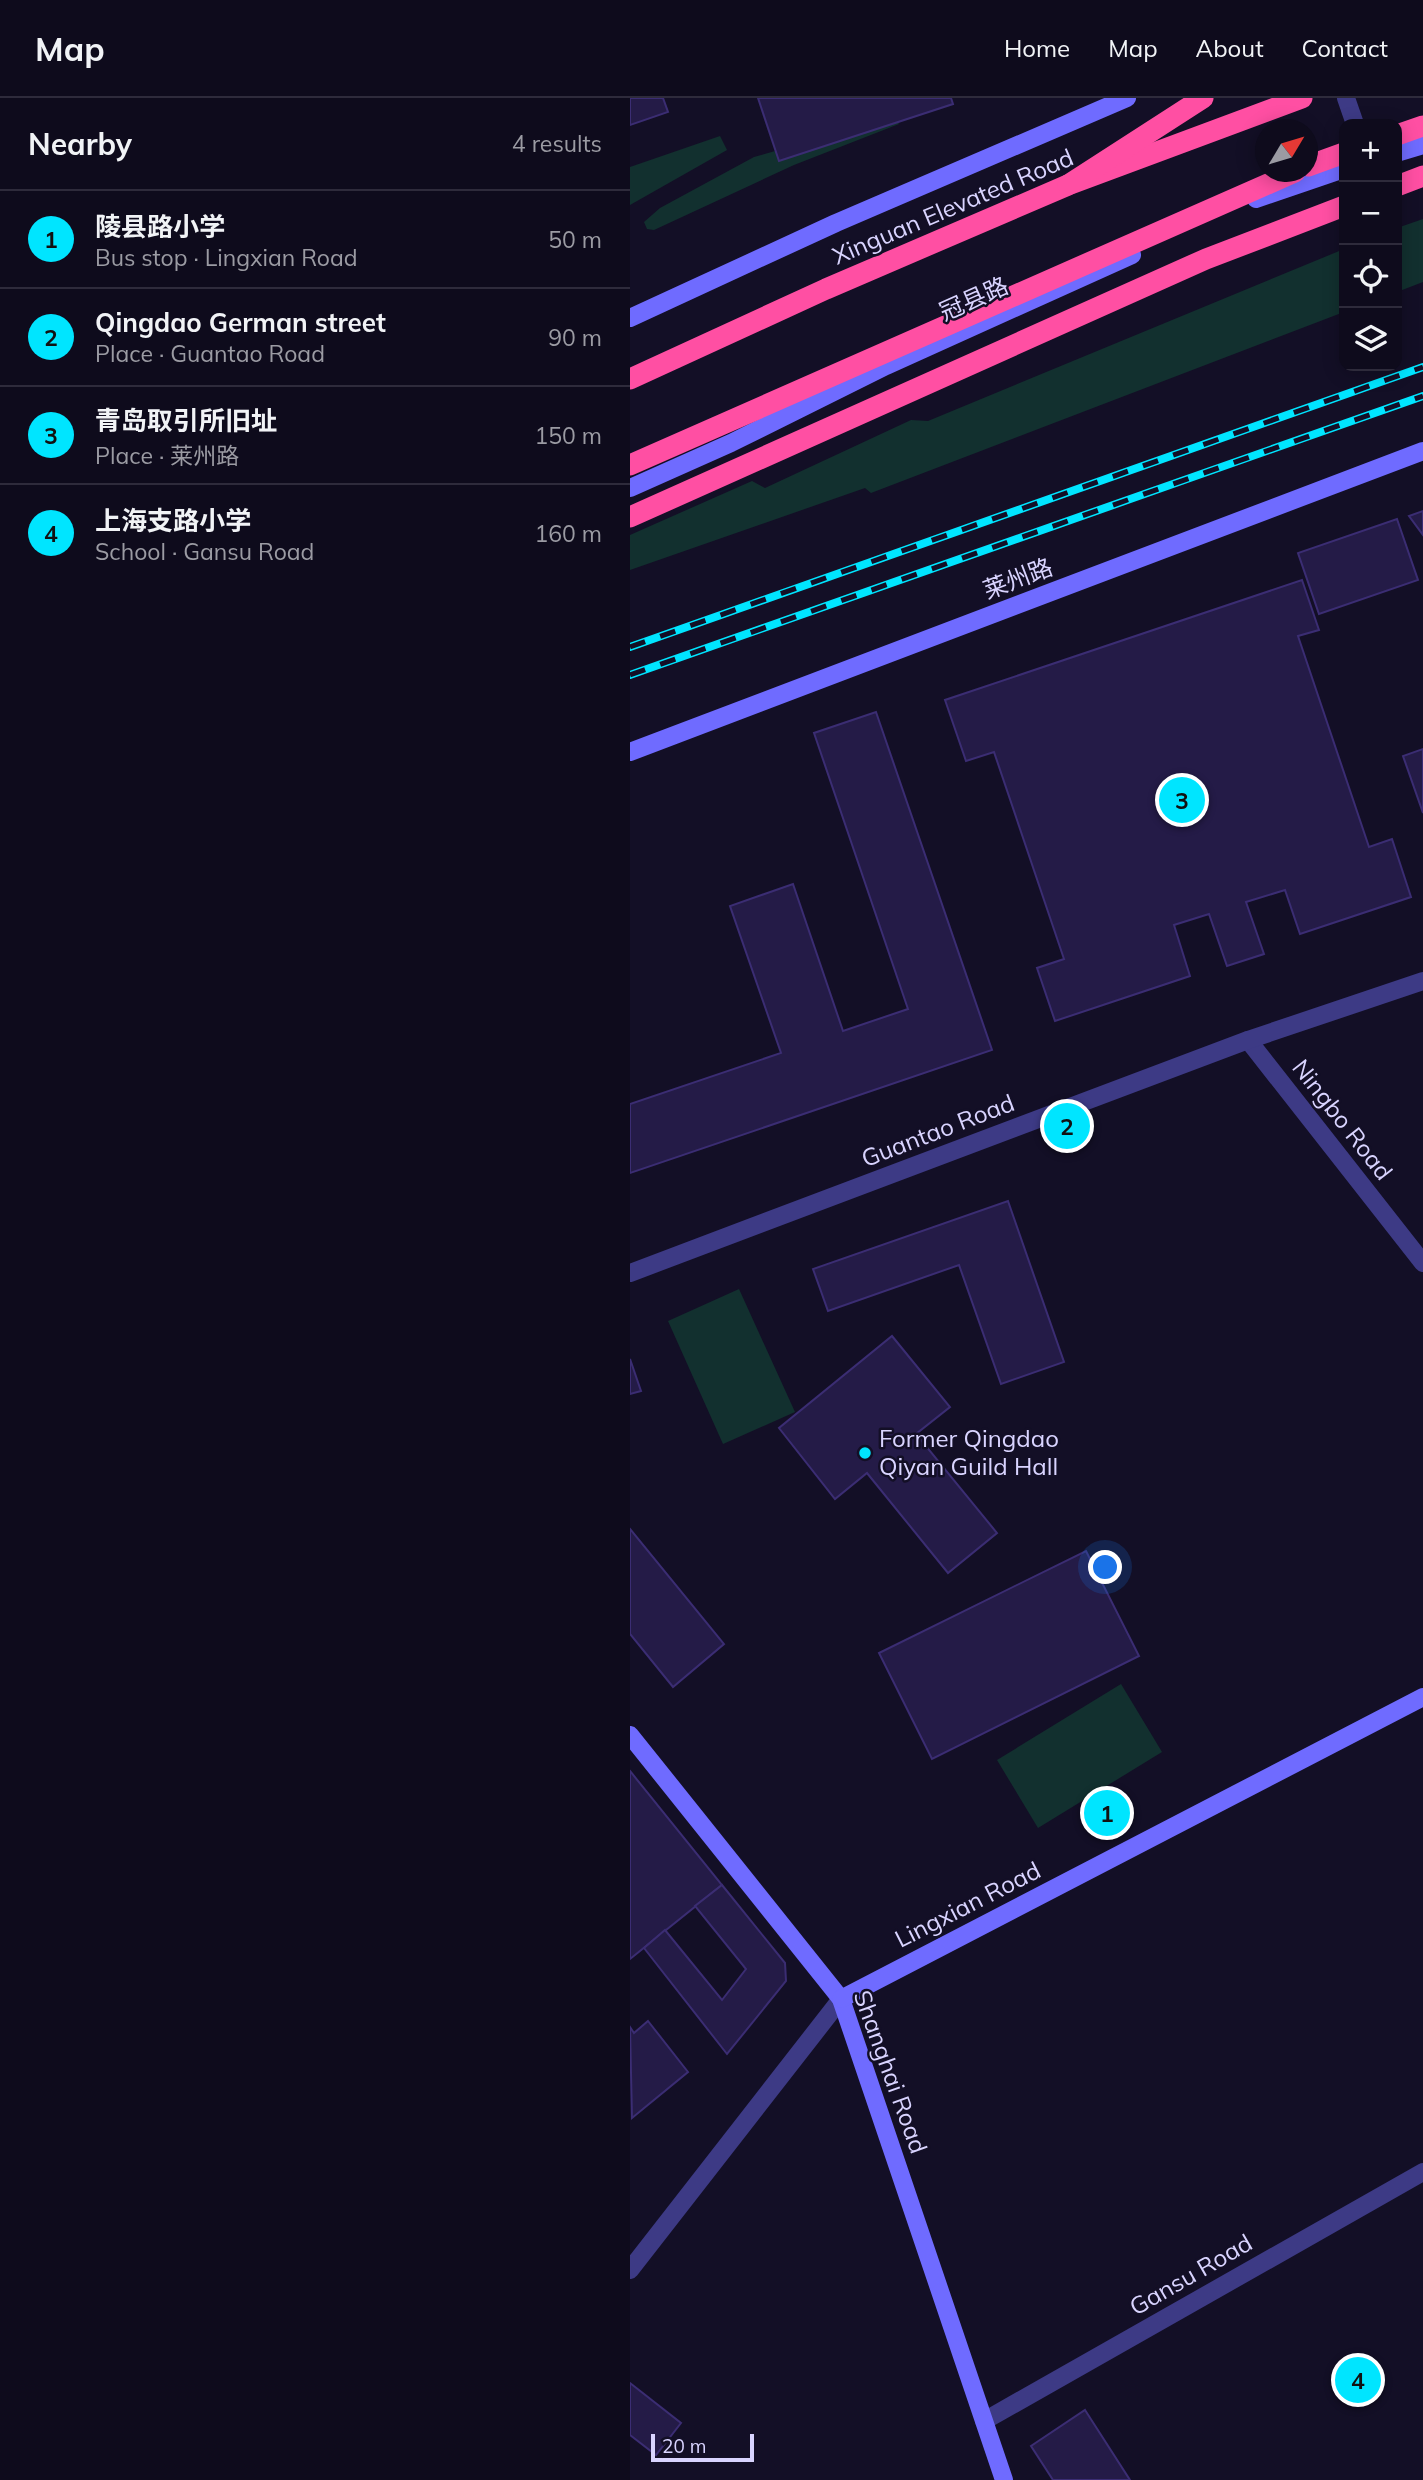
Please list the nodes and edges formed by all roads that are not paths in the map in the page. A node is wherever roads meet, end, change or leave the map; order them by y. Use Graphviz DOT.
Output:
graph roads {
  1 [pos="1127,98"];
  2 [pos="1203,98"];
  3 [pos="1303,98"];
  4 [pos="1346,98"];
  5 [pos="1353,119"];
  6 [pos="1423,126"];
  7 [pos="1402,133"];
  8 [pos="1423,145"];
  9 [pos="1402,151"];
  10 [pos="1339,155"];
  11 [pos="1318,162"];
  12 [pos="1339,171"];
  13 [pos="1423,176"];
  14 [pos="1272,182"];
  15 [pos="1402,184"];
  16 [pos="1068,185"];
  17 [pos="1339,208"];
  18 [pos="630,318"];
  19 [pos="630,379"];
  20 [pos="1423,451"];
  21 [pos="630,465"];
  22 [pos="630,488"];
  23 [pos="630,517"];
  24 [pos="630,752"];
  25 [pos="1423,981"];
  26 [pos="1248,1040"];
  27 [pos="1423,1264"];
  28 [pos="630,1273"];
  29 [pos="1423,1697"];
  30 [pos="630,1735"];
  31 [pos="841,1998"];
  32 [pos="1423,2172"];
  33 [pos="630,2270"];
  34 [pos="984,2421"];
  35 [pos="1004,2480"];
  1 -- 18 [label="street"];
  2 -- 16 [label="highway, bridge"];
  3 -- 16 [label="highway, Xinguan Elevated Road, bridge"];
  4 -- 5 [label="street"];
  6 -- 7 [label="highway"];
  8 -- 9 [label="street"];
  10 -- 11 [label="highway"];
  12 -- 22 [label="street, 冠县路"];
  13 -- 15 [label="highway"];
  14 -- 21 [label="highway"];
  16 -- 19 [label="highway, Xinguan Elevated Road"];
  17 -- 23 [label="highway"];
  20 -- 24 [label="street, 莱州路"];
  25 -- 26 [label="street, Guantao Road"];
  26 -- 27 [label="street, Ningbo Road"];
  26 -- 28 [label="street, Guantao Road"];
  29 -- 31 [label="street, Lingxian Road"];
  30 -- 31 [label="street, Shanghai Road"];
  31 -- 33 [label="street, Lingxian Road"];
  31 -- 34 [label="street, Shanghai Road"];
  32 -- 34 [label="street, Gansu Road"];
  34 -- 35 [label="street, Shanghai Road"];
}
